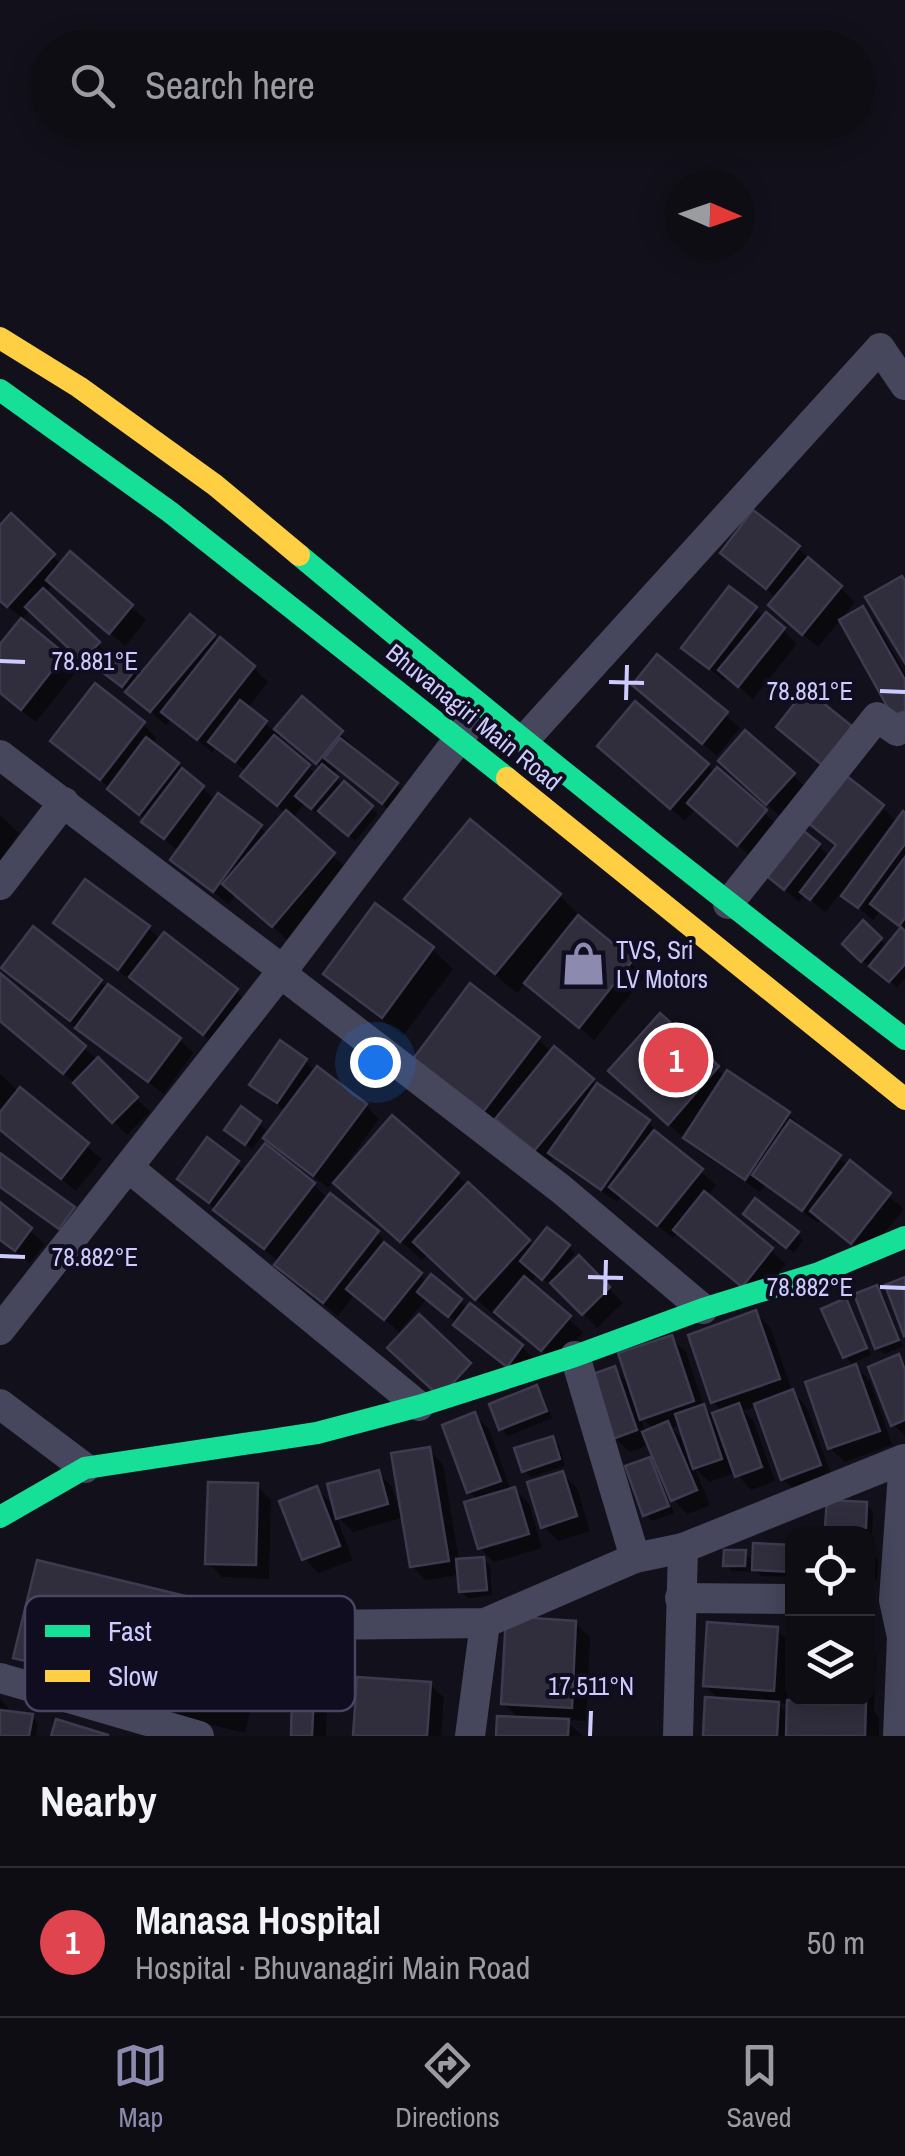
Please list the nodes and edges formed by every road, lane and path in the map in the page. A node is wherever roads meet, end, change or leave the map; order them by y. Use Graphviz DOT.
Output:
graph roads {
  1 [pos="0,338"];
  2 [pos="905,385"];
  3 [pos="0,390"];
  4 [pos="482,708"];
  5 [pos="905,726"];
  6 [pos="459,739"];
  7 [pos="525,739"];
  8 [pos="0,755"];
  9 [pos="64,802"];
  10 [pos="0,885"];
  11 [pos="728,904"];
  12 [pos="283,970"];
  13 [pos="905,1039"];
  14 [pos="905,1099"];
  15 [pos="129,1168"];
  16 [pos="905,1238"];
  17 [pos="704,1310"];
  18 [pos="0,1330"];
  19 [pos="575,1356"];
  20 [pos="0,1404"];
  21 [pos="419,1406"];
  22 [pos="85,1468"];
  23 [pos="0,1519"];
  24 [pos="683,1548"];
  25 [pos="635,1558"];
  26 [pos="680,1598"];
  27 [pos="785,1599"];
  28 [pos="881,1600"];
  29 [pos="484,1624"];
  30 [pos="355,1625"];
  31 [pos="903,1638"];
  32 [pos="0,1678"];
  33 [pos="25,1685"];
  34 [pos="113,1711"];
  35 [pos="199,1736"];
  36 [pos="470,1736"];
  37 [pos="678,1736"];
  38 [pos="898,1736"];
  1 -- 4 [label="main road, Bhuvanagiri Main Road"];
  2 -- 7 [label="street"];
  3 -- 6 [label="main road, Bhuvanagiri Main Road"];
  4 -- 6 [label="street"];
  4 -- 7 [label="main road, Bhuvanagiri Main Road"];
  5 -- 11 [label="street"];
  6 -- 12 [label="street"];
  6 -- 14 [label="main road, Bhuvanagiri Main Road"];
  7 -- 11 [label="main road, Bhuvanagiri Main Road"];
  8 -- 9 [label="street"];
  9 -- 10 [label="street"];
  9 -- 12 [label="street"];
  11 -- 13 [label="main road, Bhuvanagiri Main Road"];
  12 -- 15 [label="street"];
  12 -- 17 [label="street"];
  15 -- 18 [label="street"];
  15 -- 21 [label="street"];
  16 -- 17 [label="main road"];
  17 -- 19 [label="main road"];
  19 -- 21 [label="main road"];
  19 -- 25 [label="street"];
  20 -- 22 [label="street"];
  21 -- 22 [label="main road"];
  22 -- 23 [label="main road"];
  24 -- 25 [label="street"];
  24 -- 26 [label="street"];
  24 -- 28 [label="street"];
  25 -- 29 [label="street"];
  26 -- 27 [label="street"];
  26 -- 37 [label="street"];
  28 -- 31 [label="street"];
  29 -- 30 [label="street"];
  29 -- 36 [label="street"];
  31 -- 38 [label="street"];
  32 -- 33 [label="street"];
  34 -- 35 [label="street"];
}
